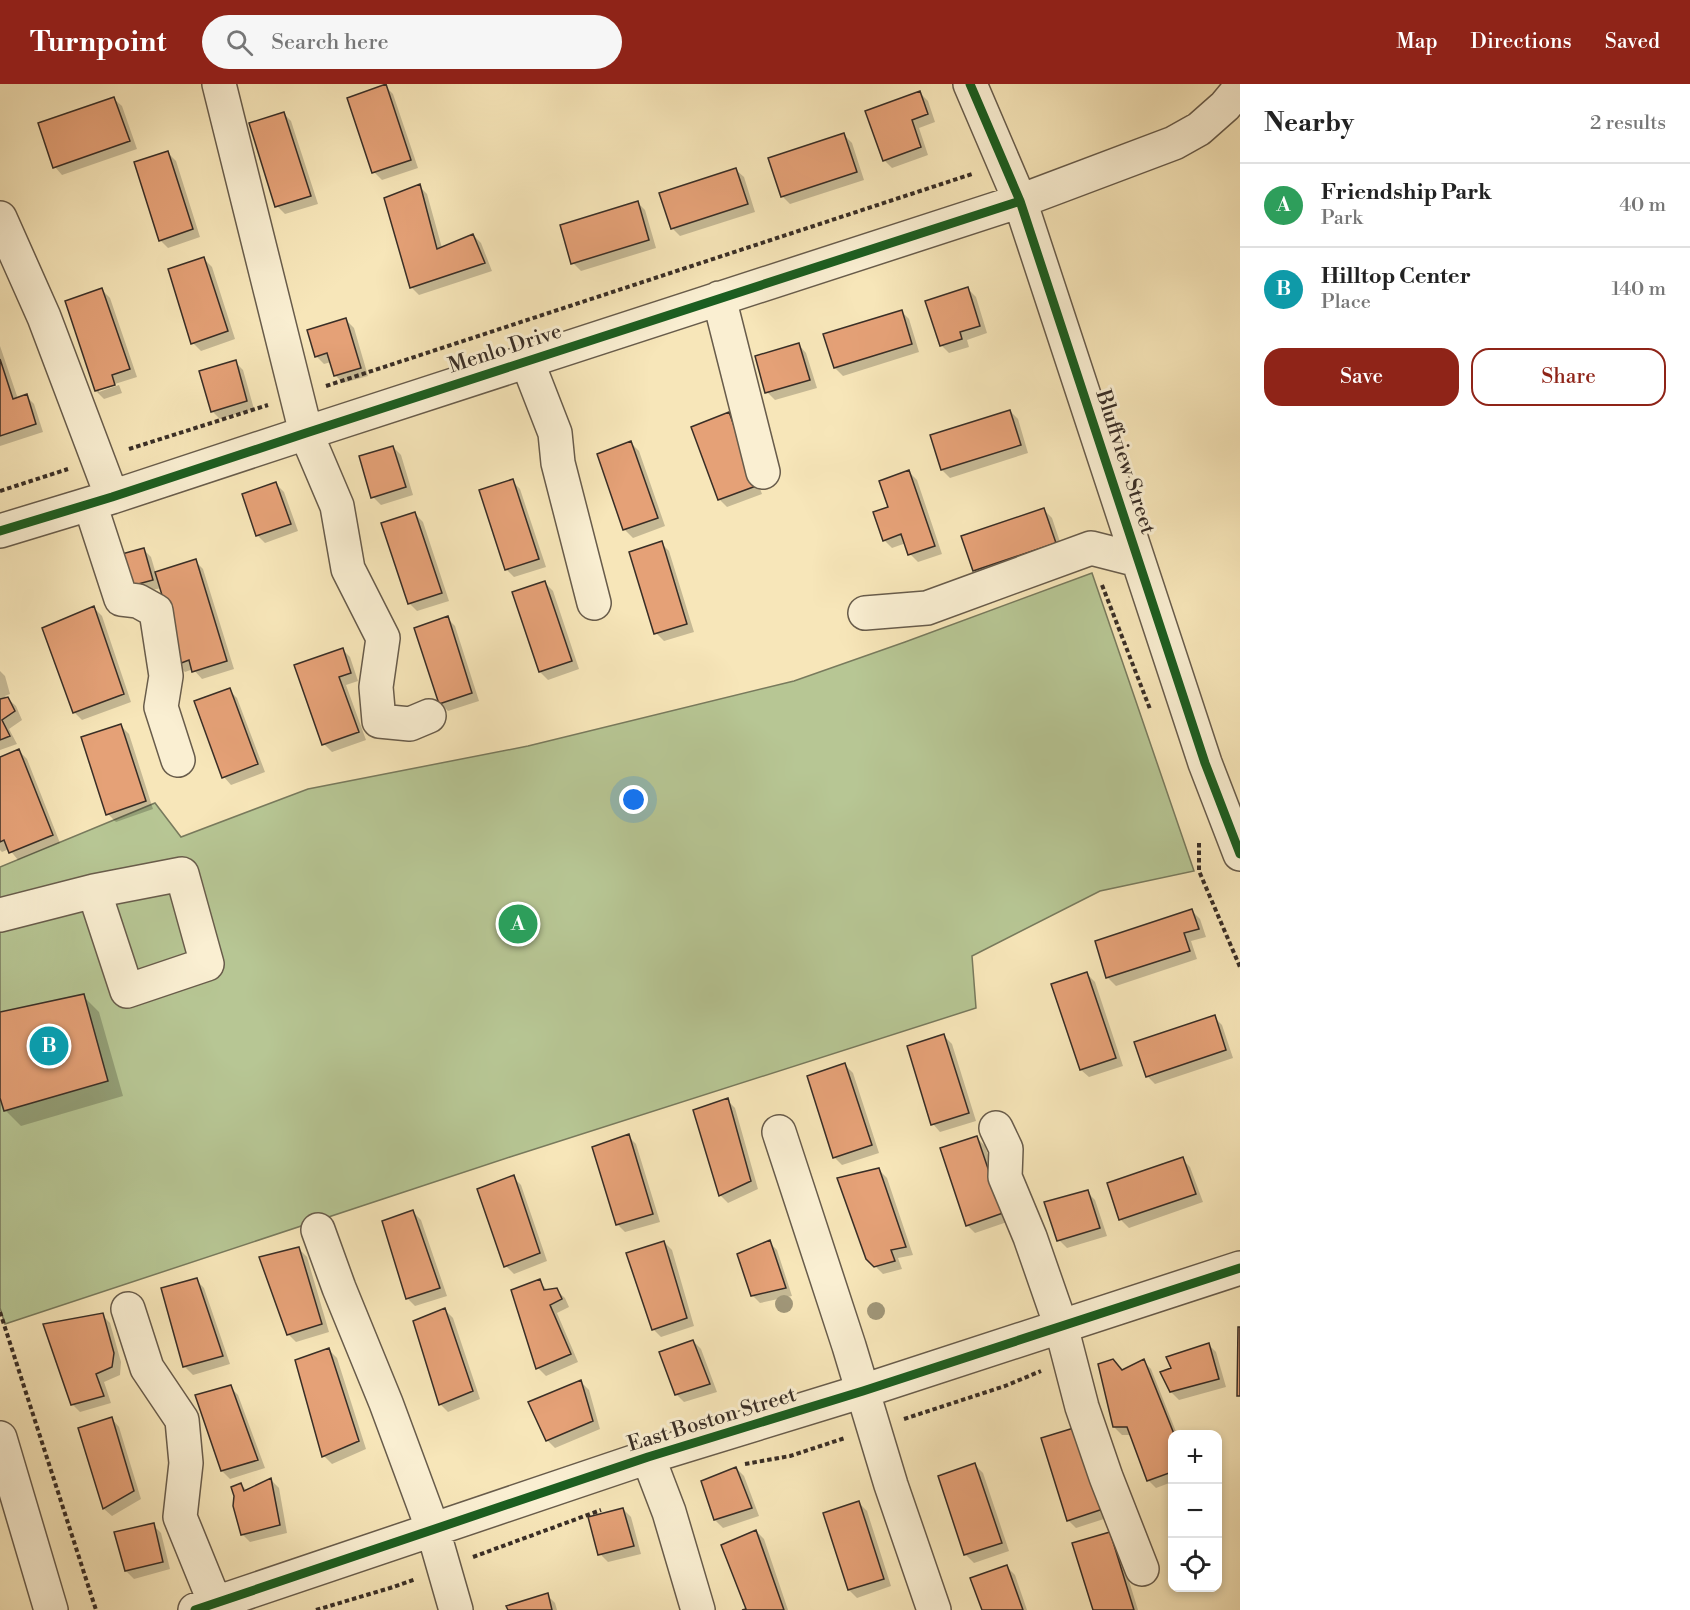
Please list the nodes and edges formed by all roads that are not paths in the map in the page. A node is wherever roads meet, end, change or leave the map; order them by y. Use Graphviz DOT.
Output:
graph roads {
  1 [pos="219,84"];
  2 [pos="970,84"];
  3 [pos="1240,88"];
  4 [pos="1020,201"];
  5 [pos="0,218"];
  6 [pos="720,298"];
  7 [pos="527,361"];
  8 [pos="306,433"];
  9 [pos="762,472"];
  10 [pos="101,501"];
  11 [pos="0,531"];
  12 [pos="1138,560"];
  13 [pos="594,603"];
  14 [pos="865,613"];
  15 [pos="429,716"];
  16 [pos="178,760"];
  17 [pos="1240,854"];
  18 [pos="94,891"];
  19 [pos="0,915"];
  20 [pos="996,1128"];
  21 [pos="779,1132"];
  22 [pos="318,1230"];
  23 [pos="1240,1268"];
  24 [pos="128,1309"];
  25 [pos="1061,1326"];
  26 [pos="862,1391"];
  27 [pos="0,1438"];
  28 [pos="648,1458"];
  29 [pos="433,1530"];
  30 [pos="1142,1569"];
  31 [pos="205,1607"];
  32 [pos="51,1610"];
  33 [pos="456,1610"];
  34 [pos="698,1610"];
  35 [pos="934,1610"];
  1 -- 8 [label="street"];
  2 -- 4 [label="street, Bluffview Street"];
  3 -- 4 [label="street, Menlo Drive"];
  4 -- 6 [label="street, Menlo Drive"];
  4 -- 12 [label="street, Bluffview Street"];
  5 -- 10 [label="street"];
  6 -- 7 [label="street, Menlo Drive"];
  6 -- 9 [label="street"];
  7 -- 8 [label="street, Menlo Drive"];
  7 -- 13 [label="street"];
  8 -- 10 [label="street, Menlo Drive"];
  8 -- 15 [label="street"];
  10 -- 11 [label="street, Menlo Drive"];
  10 -- 16 [label="street"];
  12 -- 14 [label="street"];
  12 -- 17 [label="street, Bluffview Street"];
  18 -- 19 [label="street"];
  20 -- 25 [label="street"];
  21 -- 26 [label="street"];
  22 -- 29 [label="street"];
  23 -- 25 [label="street, East Boston Street"];
  24 -- 31 [label="street"];
  25 -- 26 [label="street, East Boston Street"];
  25 -- 30 [label="street"];
  26 -- 28 [label="street, East Boston Street"];
  26 -- 35 [label="street"];
  27 -- 32 [label="street"];
  28 -- 29 [label="street, East Boston Street"];
  28 -- 34 [label="street"];
  29 -- 31 [label="street, East Boston Street"];
  29 -- 33 [label="street"];
}
